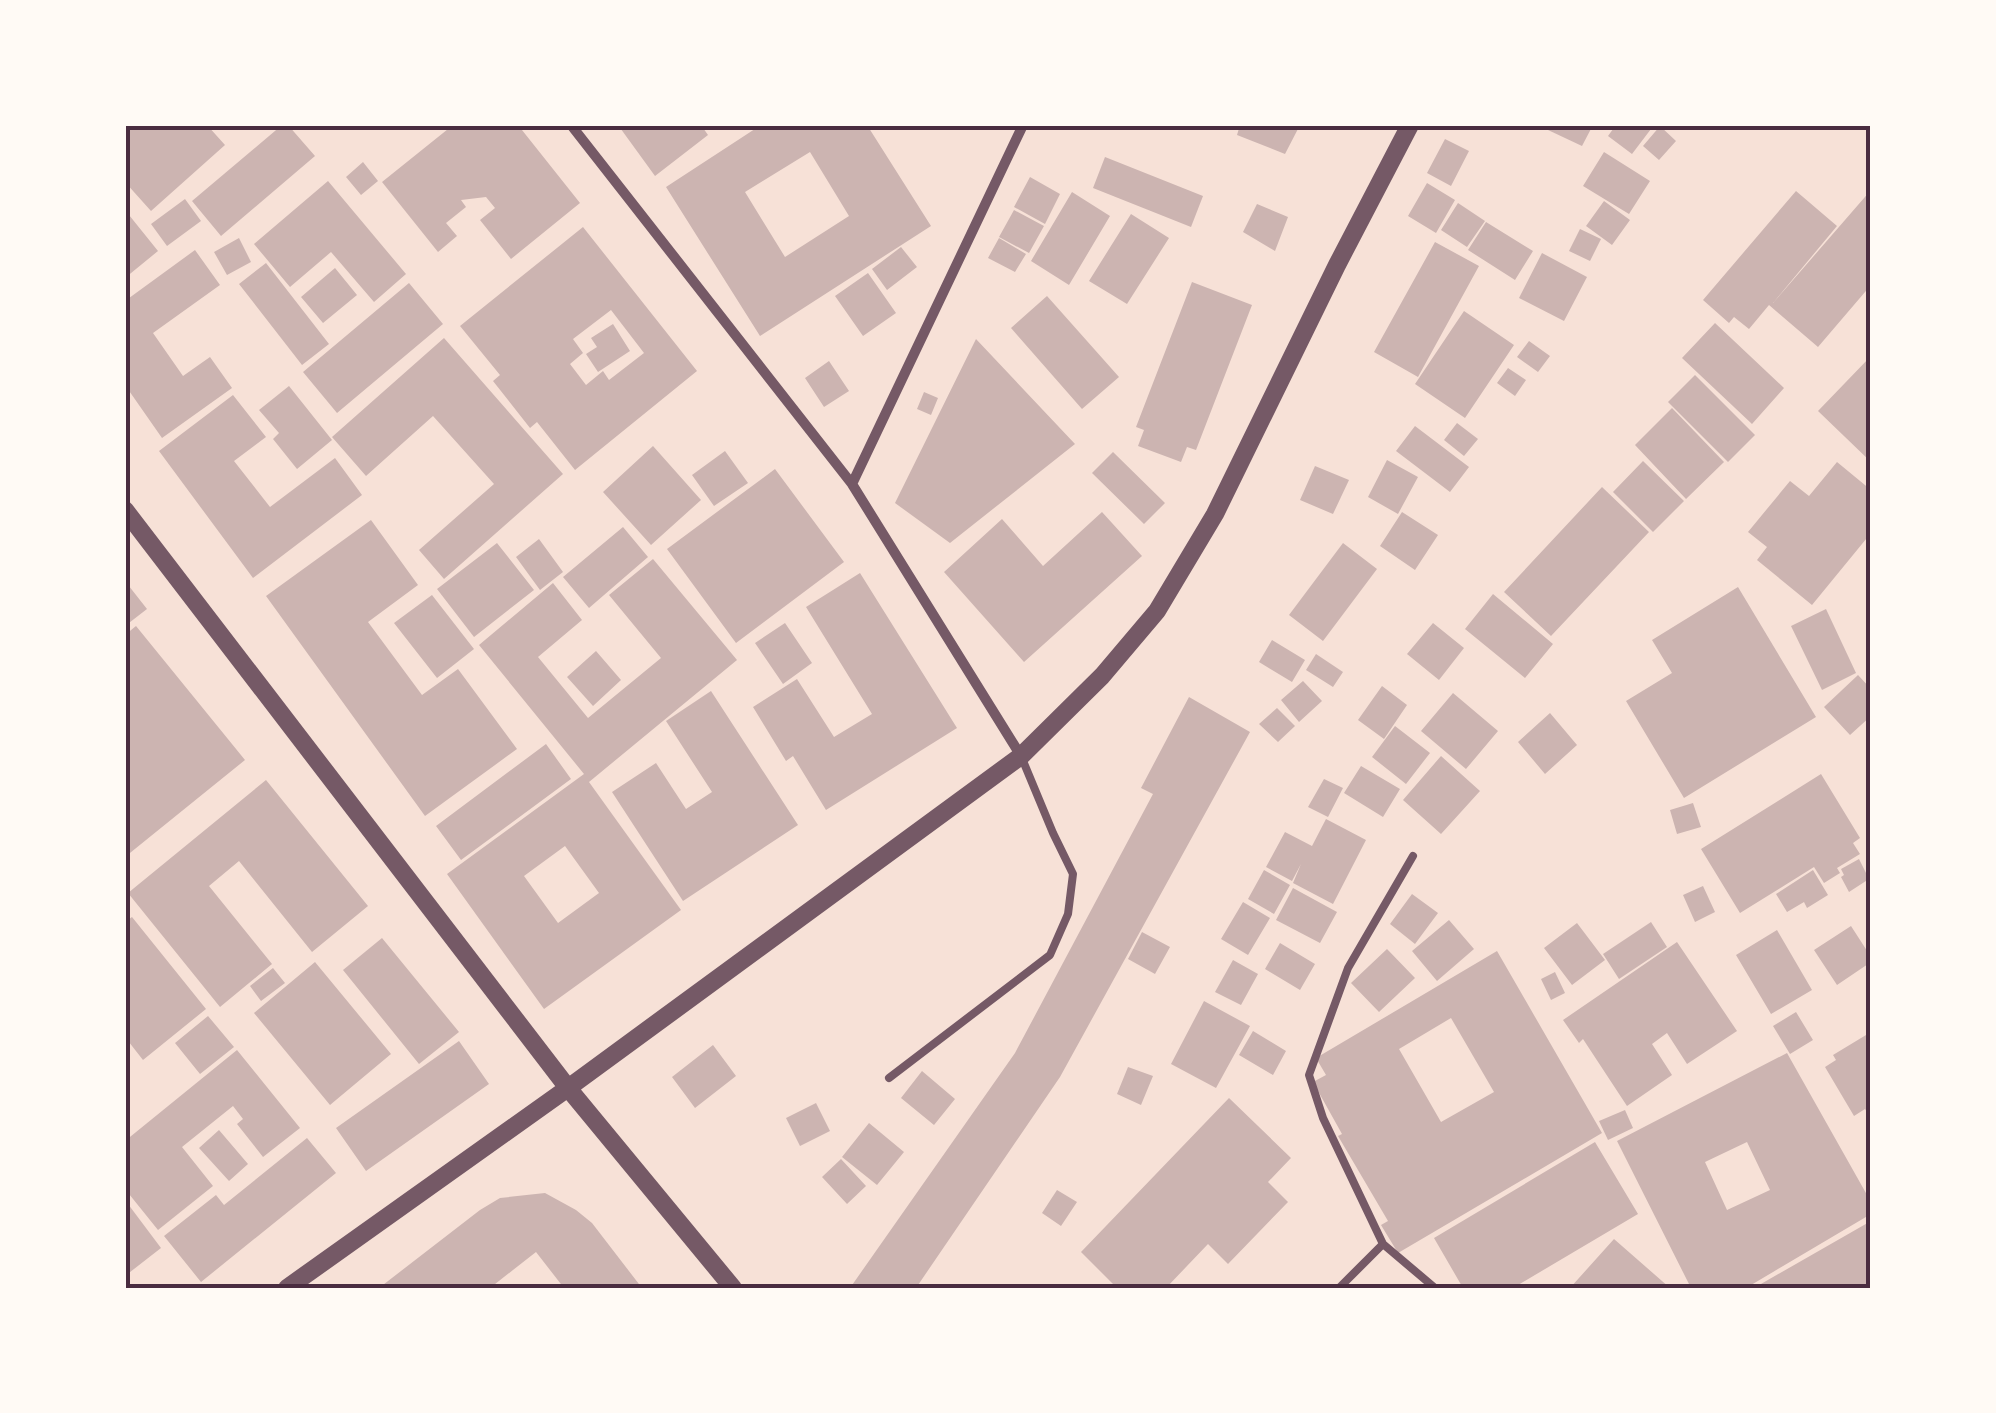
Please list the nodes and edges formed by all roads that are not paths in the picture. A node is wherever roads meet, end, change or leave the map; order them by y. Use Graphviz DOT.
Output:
graph roads {
  1 [pos="572,125"];
  2 [pos="1023,125"];
  3 [pos="1410,125"];
  4 [pos="852,484"];
  5 [pos="125,510"];
  6 [pos="1021,756"];
  7 [pos="1413,856"];
  8 [pos="888,1078"];
  9 [pos="568,1088"];
  10 [pos="1384,1244"];
  11 [pos="287,1288"];
  12 [pos="733,1288"];
  13 [pos="1339,1288"];
  14 [pos="1435,1288"];
  1 -- 4 [label="street"];
  2 -- 4 [label="street"];
  3 -- 6 [label="street"];
  4 -- 6 [label="street"];
  5 -- 9 [label="street"];
  6 -- 8 [label="lane"];
  6 -- 9 [label="street"];
  7 -- 10 [label="lane"];
  9 -- 11 [label="street"];
  9 -- 12 [label="street"];
  10 -- 13 [label="lane"];
  10 -- 14 [label="lane"];
}
